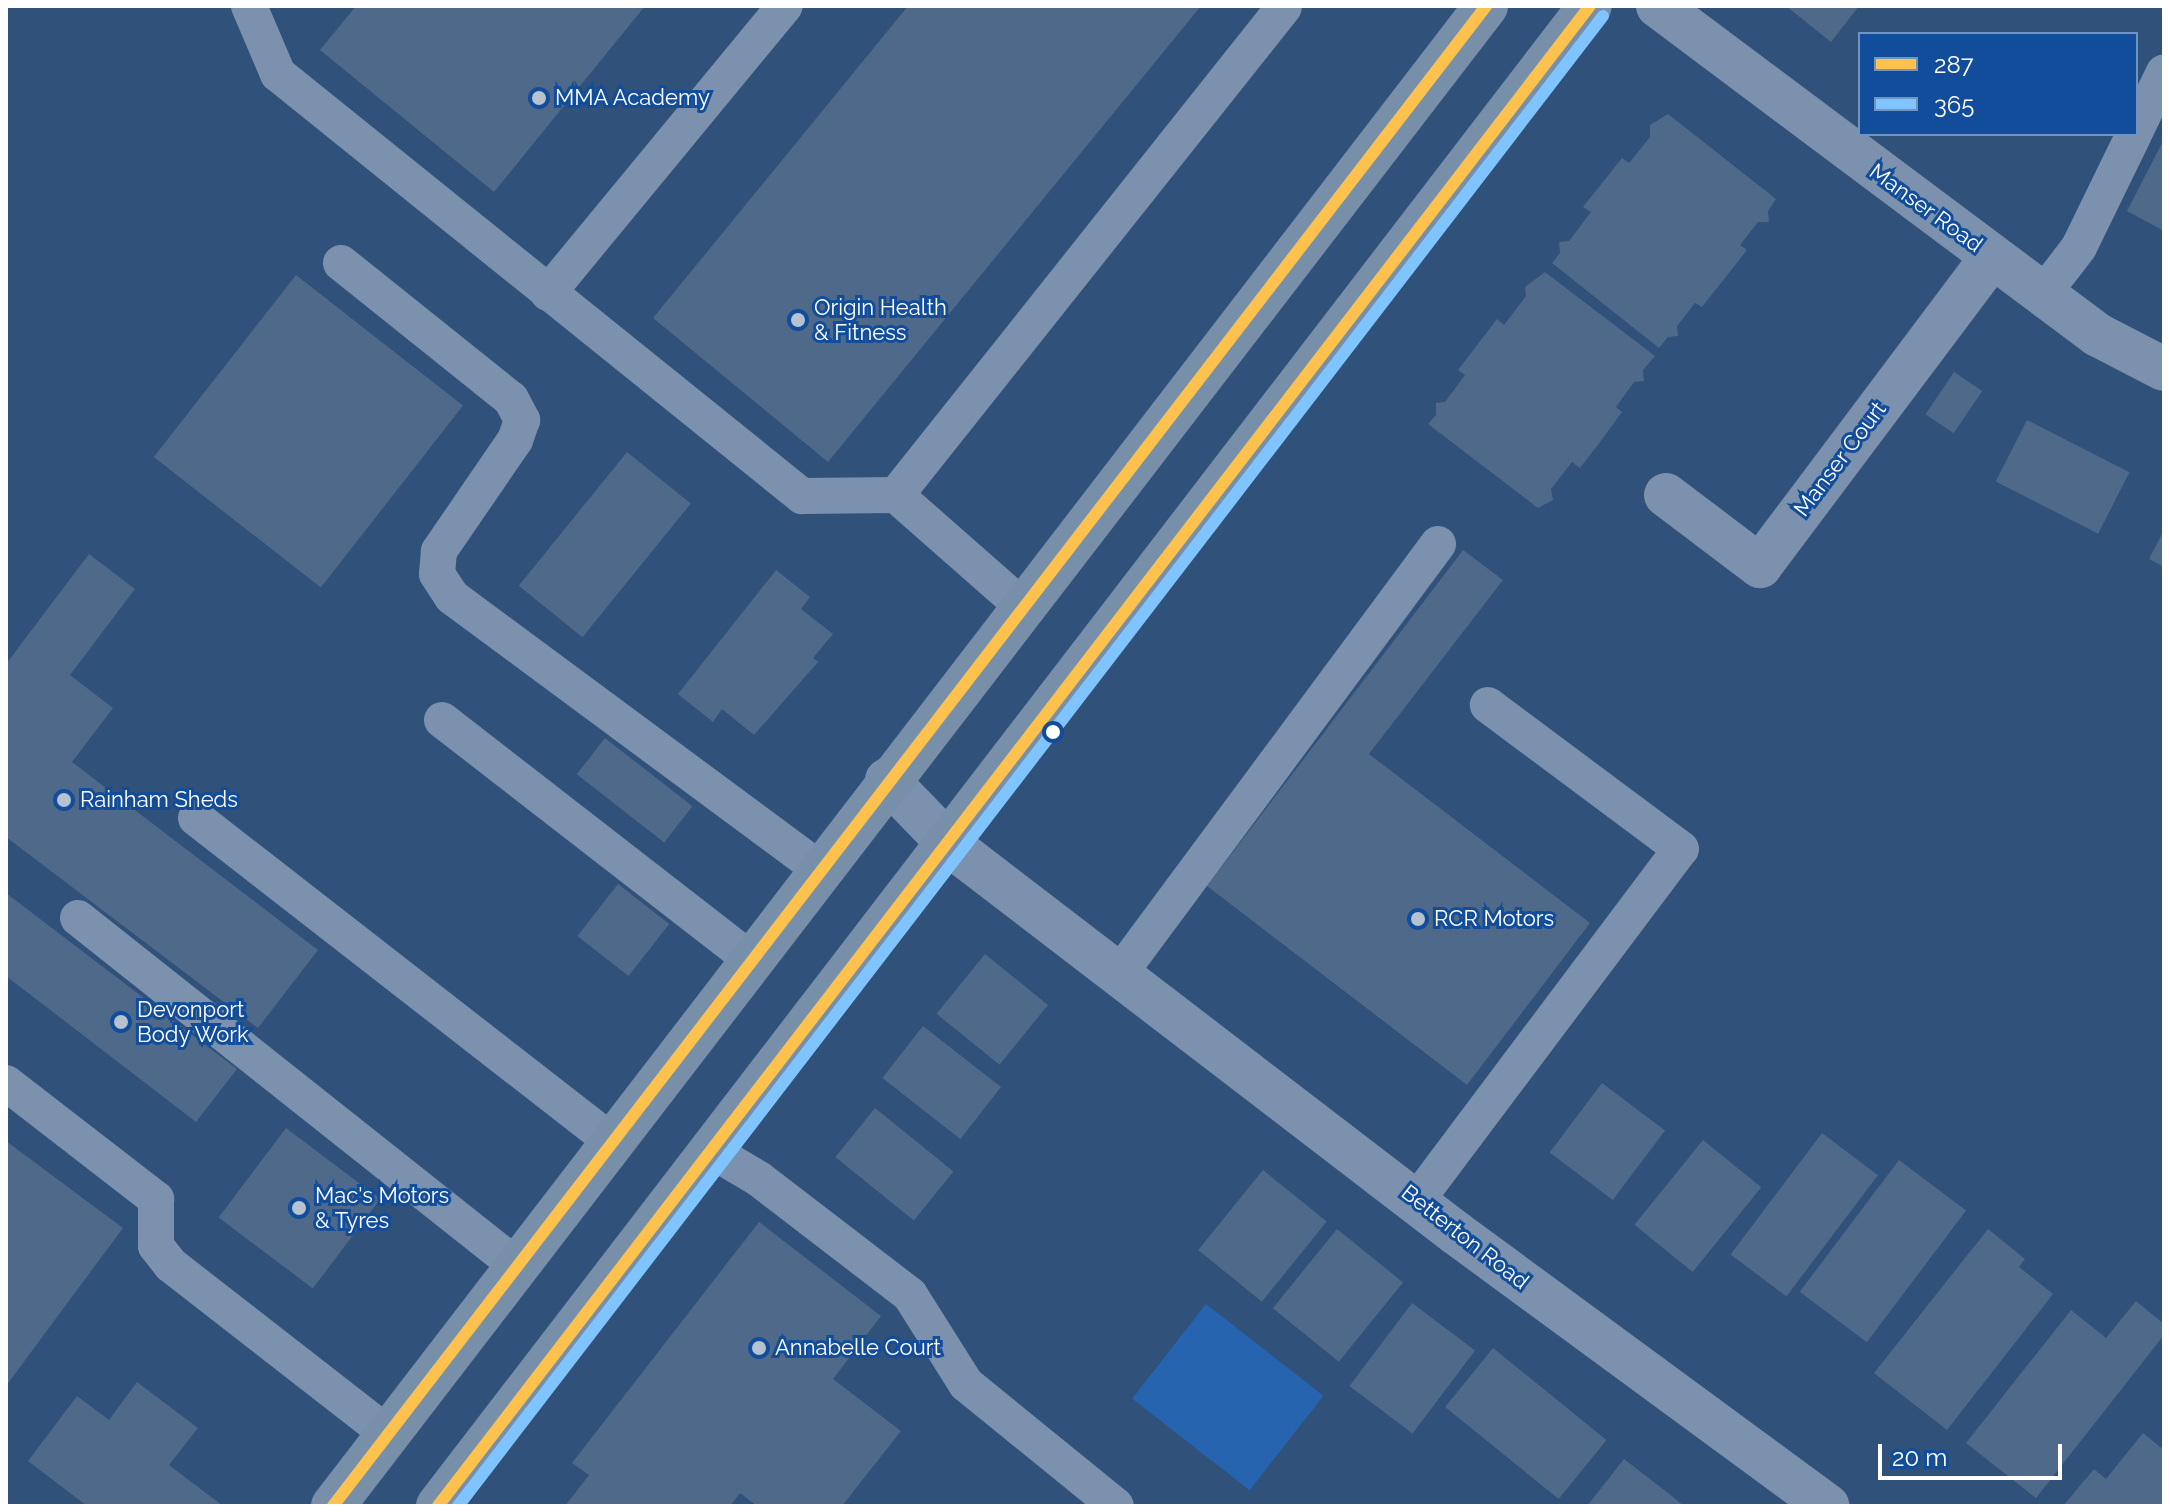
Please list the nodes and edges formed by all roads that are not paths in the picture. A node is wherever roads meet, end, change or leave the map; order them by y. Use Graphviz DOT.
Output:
graph roads {
  1 [pos="249,6"];
  2 [pos="785,6"];
  3 [pos="1486,6"];
  4 [pos="1590,6"];
  5 [pos="1658,6"];
  6 [pos="1284,7"];
  7 [pos="2164,72"];
  8 [pos="2138,126"];
  9 [pos="2133,136"];
  10 [pos="1992,257"];
  11 [pos="341,263"];
  12 [pos="548,293"];
  13 [pos="2043,294"];
  14 [pos="2164,369"];
  15 [pos="896,495"];
  16 [pos="1666,495"];
  17 [pos="1438,544"];
  18 [pos="1021,605"];
  19 [pos="1488,705"];
  20 [pos="442,720"];
  21 [pos="887,780"];
  22 [pos="196,818"];
  23 [pos="950,845"];
  24 [pos="820,869"];
  25 [pos="78,918"];
  26 [pos="751,960"];
  27 [pos="1120,973"];
  28 [pos="6,1083"];
  29 [pos="611,1141"];
  30 [pos="712,1151"];
  31 [pos="1417,1200"];
  32 [pos="517,1266"];
  33 [pos="389,1435"];
  34 [pos="333,1506"];
  35 [pos="438,1506"];
  36 [pos="1116,1506"];
  37 [pos="1827,1506"];
  1 -- 12 [label="lane"];
  2 -- 12 [label="lane"];
  3 -- 18 [label="main road"];
  4 -- 23 [label="main road"];
  5 -- 10 [label="street, Manser Road"];
  6 -- 15 [label="lane"];
  7 -- 8 [label="lane"];
  9 -- 13 [label="lane"];
  10 -- 13 [label="street, Manser Road"];
  10 -- 16 [label="street, Manser Court"];
  11 -- 24 [label="lane"];
  12 -- 15 [label="lane"];
  13 -- 14 [label="street, Manser Road"];
  15 -- 18 [label="lane"];
  17 -- 27 [label="lane"];
  18 -- 21 [label="main road"];
  19 -- 31 [label="lane"];
  20 -- 26 [label="lane"];
  21 -- 23 [label="street, Betterton Road"];
  21 -- 24 [label="main road"];
  22 -- 29 [label="lane"];
  23 -- 27 [label="street, Betterton Road"];
  23 -- 30 [label="main road"];
  24 -- 26 [label="main road"];
  25 -- 32 [label="lane"];
  26 -- 29 [label="main road"];
  27 -- 31 [label="street, Betterton Road"];
  28 -- 33 [label="lane"];
  29 -- 32 [label="main road"];
  30 -- 35 [label="main road"];
  30 -- 36 [label="lane"];
  31 -- 37 [label="street, Betterton Road"];
  32 -- 33 [label="main road"];
  33 -- 34 [label="main road"];
}
